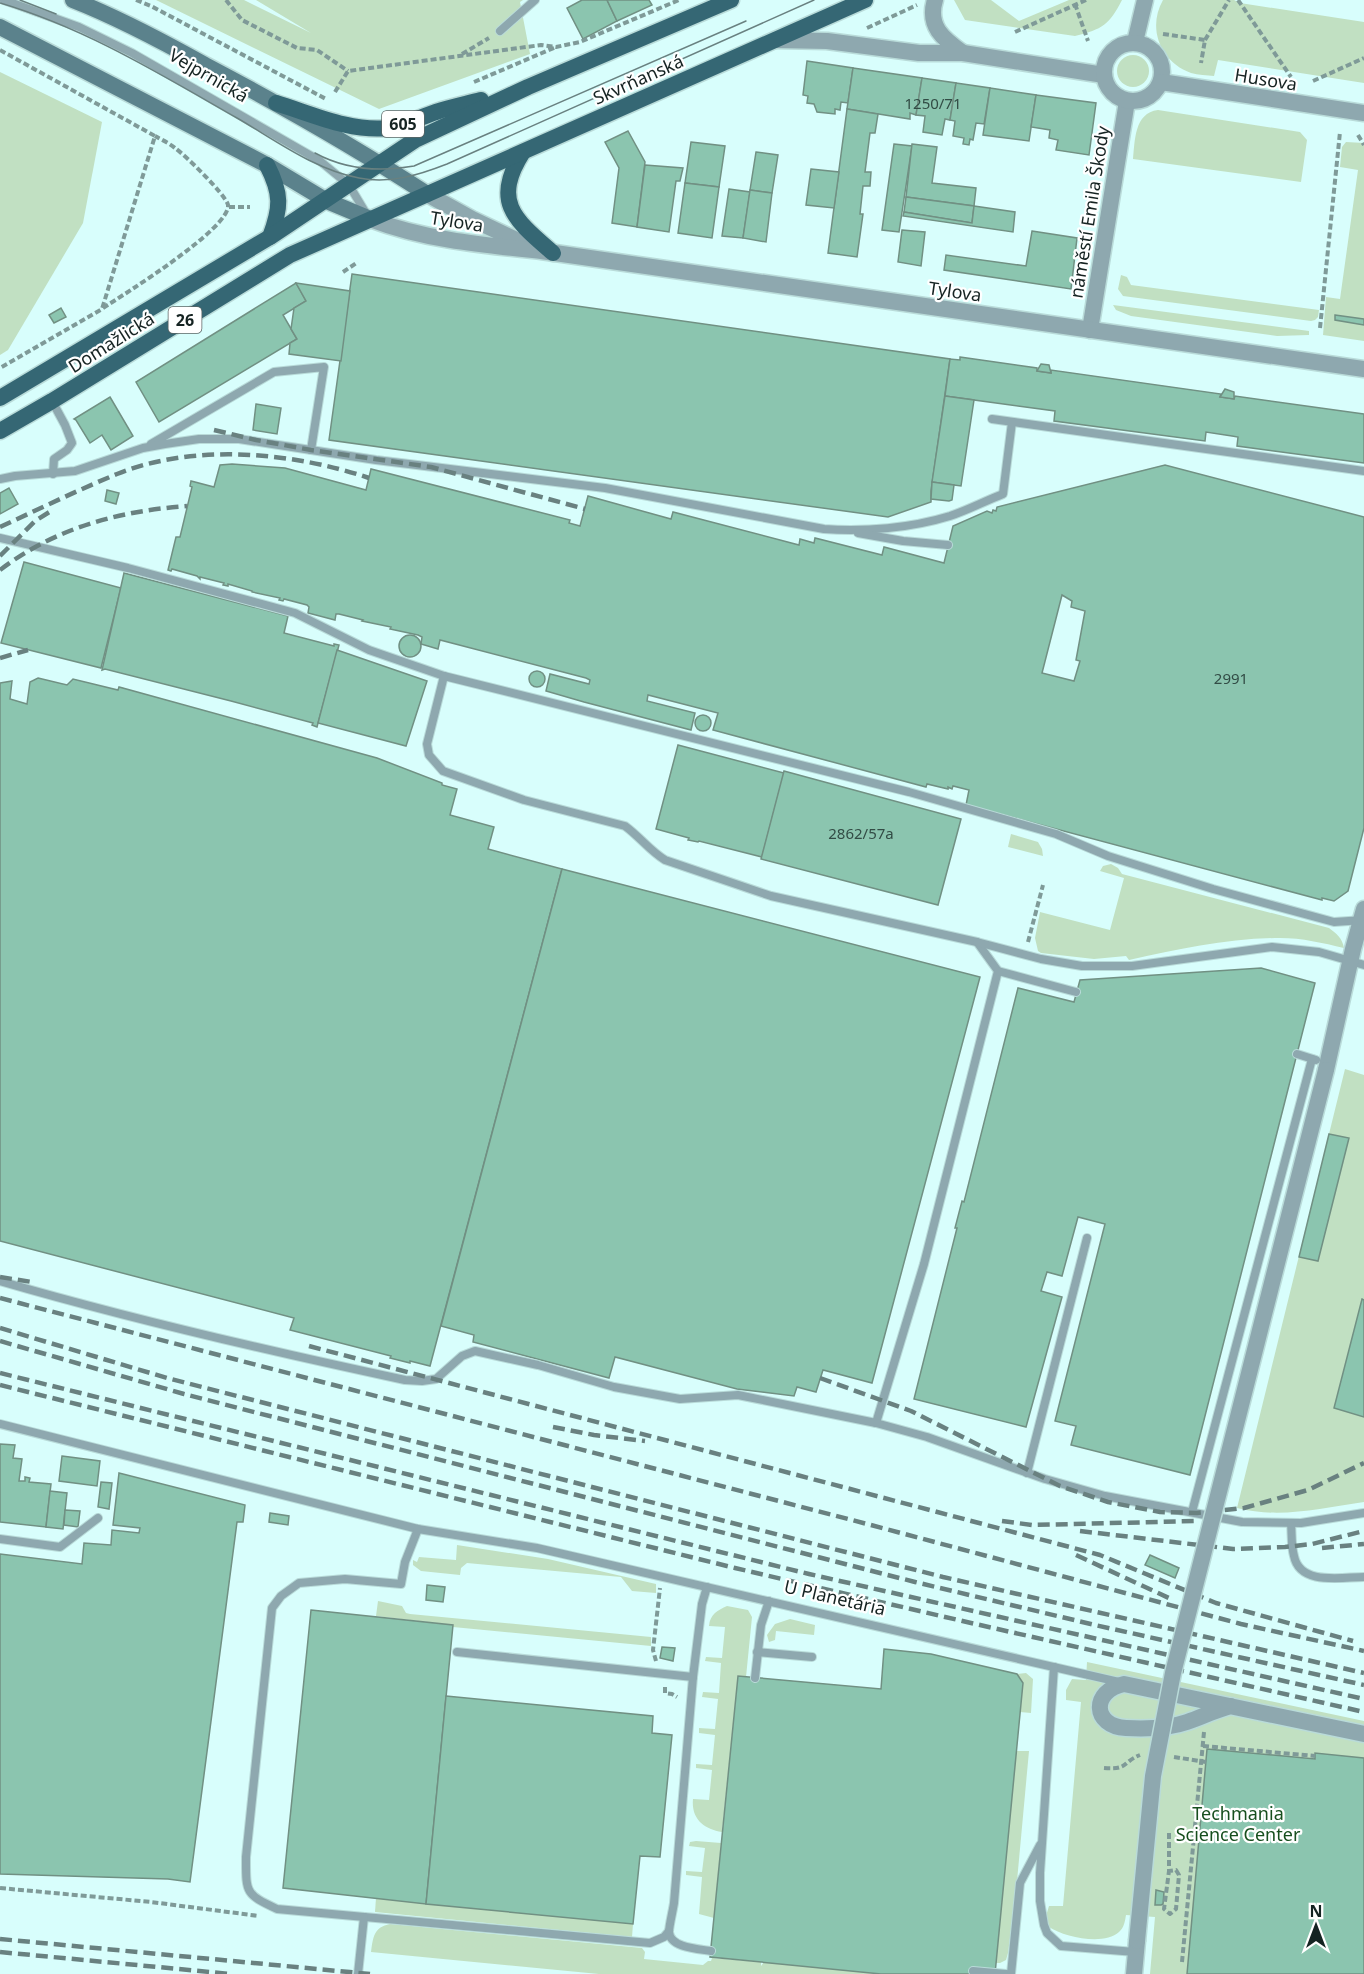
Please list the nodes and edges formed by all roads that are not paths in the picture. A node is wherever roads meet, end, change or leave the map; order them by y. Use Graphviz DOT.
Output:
graph roads {
  1 [pos="4,0"];
  2 [pos="73,0"];
  3 [pos="535,0"];
  4 [pos="731,0"];
  5 [pos="865,0"];
  6 [pos="935,0"];
  7 [pos="1145,0"];
  8 [pos="0,27"];
  9 [pos="500,31"];
  10 [pos="776,40"];
  11 [pos="1135,42"];
  12 [pos="963,53"];
  13 [pos="1104,75"];
  14 [pos="1161,82"];
  15 [pos="528,87"];
  16 [pos="1127,101"];
  17 [pos="276,103"];
  18 [pos="1364,114"];
  19 [pos="523,152"];
  20 [pos="380,163"];
  21 [pos="267,165"];
  22 [pos="349,185"];
  23 [pos="427,194"];
  24 [pos="327,201"];
  25 [pos="370,219"];
  26 [pos="270,237"];
  27 [pos="547,252"];
  28 [pos="1090,330"];
  29 [pos="1364,369"];
  30 [pos="0,398"];
  31 [pos="52,401"];
  32 [pos="992,419"];
  33 [pos="1012,422"];
  34 [pos="0,431"];
  35 [pos="143,448"];
  36 [pos="311,450"];
  37 [pos="1364,471"];
  38 [pos="53,474"];
  39 [pos="0,479"];
  40 [pos="846,531"];
  41 [pos="0,538"];
  42 [pos="948,545"];
  43 [pos="444,676"];
  44 [pos="1363,916"];
  45 [pos="977,942"];
  46 [pos="1357,963"];
  47 [pos="998,971"];
  48 [pos="1076,992"];
  49 [pos="1297,1054"];
  50 [pos="1322,1064"];
  51 [pos="1087,1238"];
  52 [pos="0,1281"];
  53 [pos="0,1424"];
  54 [pos="876,1424"];
  55 [pos="1027,1473"];
  56 [pos="1192,1512"];
  57 [pos="1364,1513"];
  58 [pos="98,1518"];
  59 [pos="1291,1523"];
  60 [pos="418,1529"];
  61 [pos="0,1539"];
  62 [pos="1364,1577"];
  63 [pos="707,1587"];
  64 [pos="769,1601"];
  65 [pos="457,1652"];
  66 [pos="757,1652"];
  67 [pos="812,1658"];
  68 [pos="1054,1667"];
  69 [pos="693,1677"];
  70 [pos="755,1678"];
  71 [pos="1124,1684"];
  72 [pos="1231,1706"];
  73 [pos="1364,1734"];
  74 [pos="1042,1842"];
  75 [pos="364,1917"];
  76 [pos="669,1931"];
  77 [pos="1136,1947"];
  78 [pos="711,1951"];
  79 [pos="972,1971"];
  80 [pos="358,1974"];
  81 [pos="1006,1974"];
  82 [pos="1011,1974"];
  83 [pos="1134,1974"];
  1 -- 22 [label="lane, Vejprnická"];
  2 -- 17 [label="main road, Vejprnická"];
  3 -- 9 [label="lane"];
  4 -- 15 [label="main road, Skvrňanská / 26"];
  5 -- 10 [label="main road, Skvrňanská / 26"];
  6 -- 12 [label="street"];
  7 -- 11 [label="street"];
  8 -- 21 [label="main road"];
  10 -- 12 [label="street"];
  10 -- 19 [label="main road, Skvrňanská / 26"];
  11 -- 13 [label="street"];
  11 -- 14 [label="street"];
  12 -- 13 [label="street"];
  13 -- 16 [label="street"];
  14 -- 16 [label="street"];
  14 -- 18 [label="street, Husova"];
  15 -- 17 [label="main road, 605"];
  15 -- 20 [label="main road, Skvrňanská / 26"];
  16 -- 28 [label="street, náměstí Emila Škody"];
  17 -- 20 [label="main road, Vejprnická"];
  19 -- 23 [label="main road, Skvrňanská / 26"];
  19 -- 27 [label="main road"];
  20 -- 22 [label="main road, 26"];
  20 -- 23 [label="main road, Vejprnická"];
  21 -- 24 [label="main road"];
  21 -- 26 [label="main road"];
  22 -- 24 [label="main road, 26"];
  22 -- 25 [label="lane, Vejprnická"];
  23 -- 25 [label="main road, 26"];
  23 -- 27 [label="street, Tylova"];
  24 -- 25 [label="main road"];
  24 -- 26 [label="main road, Domažlická / 26"];
  25 -- 27 [label="street, Tylova"];
  25 -- 31 [label="main road, Domažlická / 26"];
  26 -- 30 [label="main road, Domažlická / 26"];
  27 -- 28 [label="street, Tylova"];
  28 -- 29 [label="street, Tylova"];
  31 -- 34 [label="main road, Domažlická / 26"];
  31 -- 38 [label="lane"];
  32 -- 33 [label="lane"];
  33 -- 37 [label="lane"];
  33 -- 40 [label="lane"];
  35 -- 36 [label="lane"];
  35 -- 36 [label="lane"];
  35 -- 38 [label="lane"];
  36 -- 40 [label="lane"];
  38 -- 39 [label="lane"];
  40 -- 42 [label="lane"];
  41 -- 43 [label="lane"];
  43 -- 44 [label="lane"];
  43 -- 45 [label="lane"];
  44 -- 46 [label="street"];
  45 -- 46 [label="lane"];
  45 -- 47 [label="lane"];
  46 -- 50 [label="street"];
  47 -- 48 [label="lane"];
  47 -- 54 [label="lane"];
  49 -- 50 [label="lane"];
  50 -- 56 [label="lane"];
  50 -- 77 [label="street, bridge"];
  51 -- 55 [label="lane"];
  52 -- 54 [label="lane"];
  53 -- 60 [label="lane, U Planetária"];
  54 -- 55 [label="lane"];
  55 -- 56 [label="lane"];
  56 -- 59 [label="lane"];
  57 -- 59 [label="lane"];
  58 -- 61 [label="lane"];
  59 -- 62 [label="lane"];
  60 -- 63 [label="lane, U Planetária"];
  60 -- 75 [label="lane"];
  63 -- 64 [label="lane, U Planetária"];
  63 -- 69 [label="lane"];
  64 -- 66 [label="lane"];
  64 -- 68 [label="lane, U Planetária"];
  65 -- 69 [label="lane"];
  66 -- 67 [label="lane"];
  66 -- 70 [label="lane"];
  68 -- 71 [label="lane, U Planetária"];
  68 -- 74 [label="lane"];
  69 -- 76 [label="lane"];
  71 -- 72 [label="street, U Planetária"];
  71 -- 72 [label="street, U Planetária"];
  72 -- 73 [label="street, U Planetária"];
  74 -- 77 [label="lane"];
  74 -- 82 [label="lane"];
  75 -- 76 [label="lane"];
  75 -- 80 [label="lane"];
  76 -- 78 [label="lane"];
  77 -- 83 [label="street"];
  79 -- 81 [label="lane"];
}
